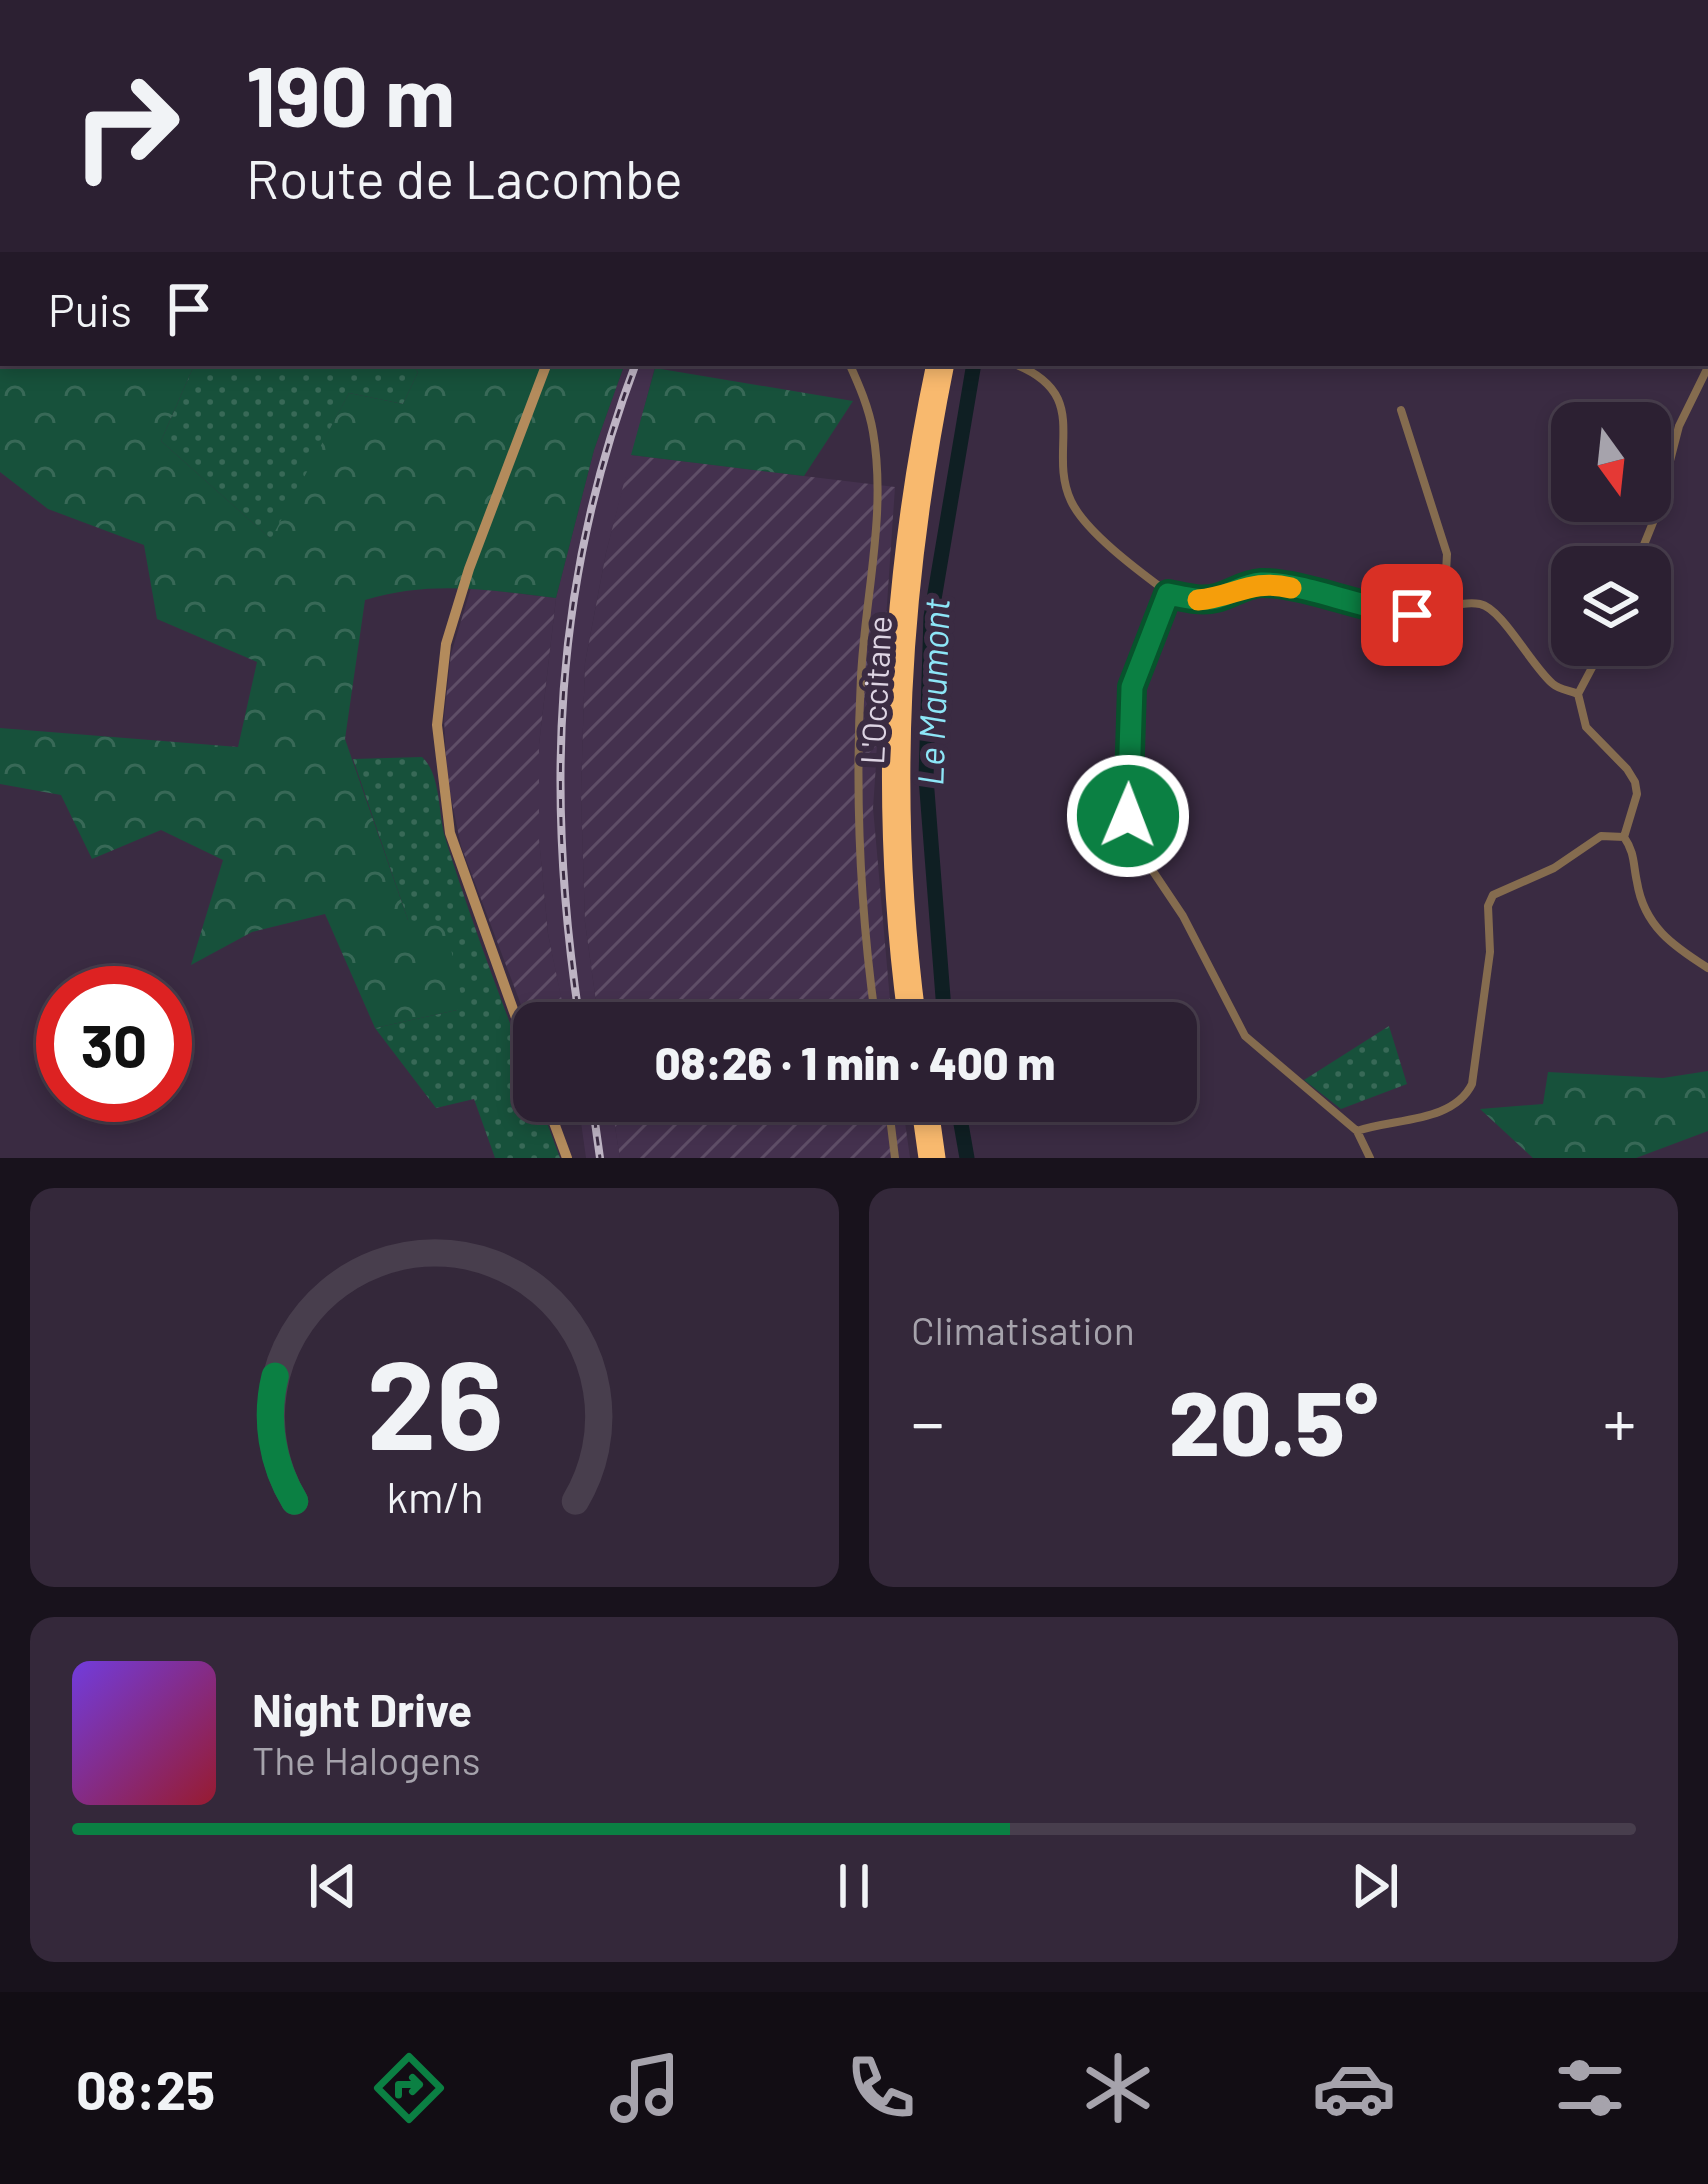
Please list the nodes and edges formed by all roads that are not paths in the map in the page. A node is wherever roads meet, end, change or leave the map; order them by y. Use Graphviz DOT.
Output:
graph roads {
  1 [pos="546,366"];
  2 [pos="850,366"];
  3 [pos="933,366"];
  4 [pos="946,366"];
  5 [pos="1019,366"];
  6 [pos="1708,367"];
  7 [pos="1401,410"];
  8 [pos="1643,546"];
  9 [pos="1168,594"];
  10 [pos="1443,610"];
  11 [pos="1593,666"];
  12 [pos="1578,694"];
  13 [pos="1624,837"];
  14 [pos="1708,968"];
  15 [pos="874,1002"];
  16 [pos="904,1002"];
  17 [pos="917,1002"];
  18 [pos="513,1009"];
  19 [pos="554,1122"];
  20 [pos="890,1122"];
  21 [pos="920,1122"];
  22 [pos="933,1122"];
  23 [pos="1357,1131"];
  24 [pos="567,1158"];
  25 [pos="896,1158"];
  26 [pos="926,1158"];
  27 [pos="938,1158"];
  28 [pos="1370,1158"];
  1 -- 18 [label="street"];
  2 -- 15 [label="street"];
  3 -- 16 [label="highway, L'Occitane"];
  4 -- 17 [label="highway, L'Occitane"];
  5 -- 9 [label="street"];
  6 -- 8 [label="street"];
  7 -- 10 [label="street"];
  9 -- 10 [label="street"];
  9 -- 23 [label="street"];
  10 -- 12 [label="street"];
  11 -- 12 [label="street"];
  12 -- 13 [label="street"];
  13 -- 14 [label="street"];
  13 -- 23 [label="street"];
  19 -- 24 [label="street"];
  20 -- 25 [label="street"];
  21 -- 26 [label="highway"];
  22 -- 27 [label="highway"];
  23 -- 28 [label="street"];
}
